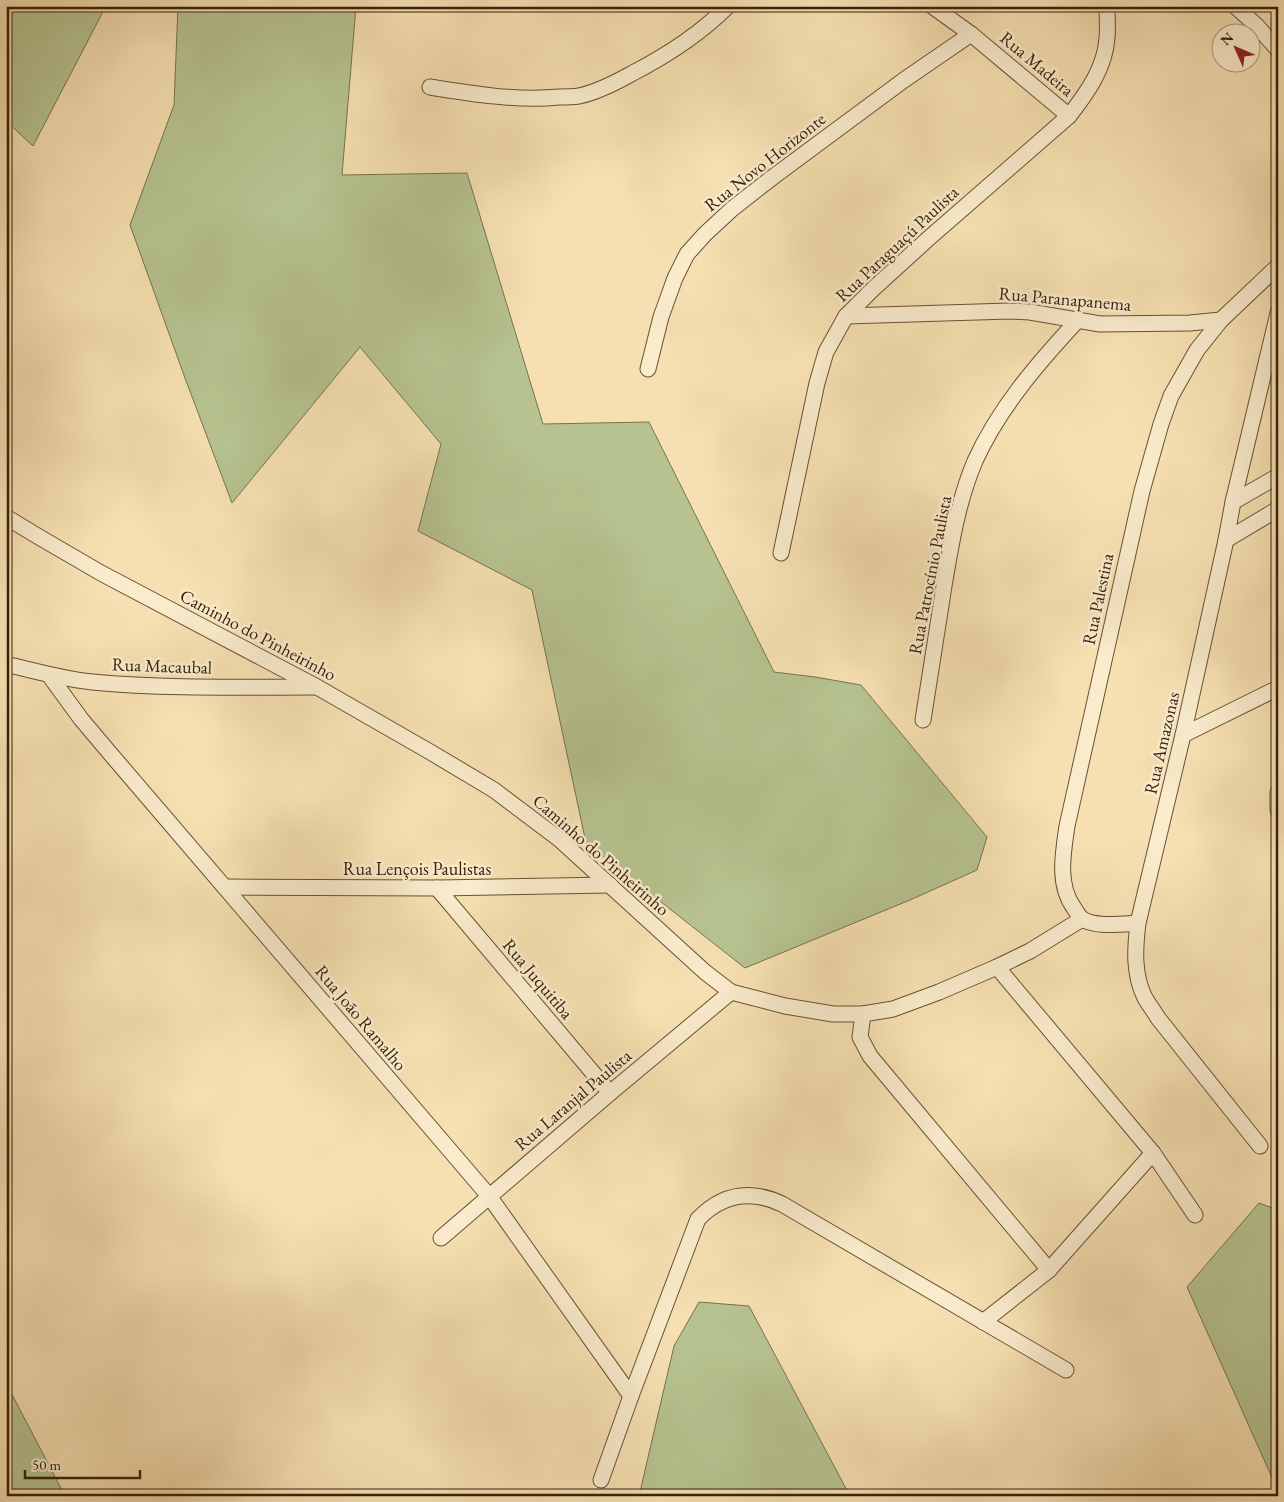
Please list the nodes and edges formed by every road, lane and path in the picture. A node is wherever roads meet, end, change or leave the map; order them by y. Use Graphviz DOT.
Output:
graph roads {
  1 [pos="728,6"];
  2 [pos="932,6"];
  3 [pos="1107,6"];
  4 [pos="1235,6"];
  5 [pos="970,34"];
  6 [pos="1278,50"];
  7 [pos="430,88"];
  8 [pos="1069,116"];
  9 [pos="1278,266"];
  10 [pos="1278,313"];
  11 [pos="846,316"];
  12 [pos="1221,320"];
  13 [pos="1077,321"];
  14 [pos="648,369"];
  15 [pos="1278,476"];
  16 [pos="1233,502"];
  17 [pos="1278,508"];
  18 [pos="6,517"];
  19 [pos="1226,540"];
  20 [pos="781,552"];
  21 [pos="6,664"];
  22 [pos="49,675"];
  23 [pos="317,686"];
  24 [pos="1278,688"];
  25 [pos="923,720"];
  26 [pos="1183,735"];
  27 [pos="1278,793"];
  28 [pos="1278,810"];
  29 [pos="610,885"];
  30 [pos="225,887"];
  31 [pos="437,888"];
  32 [pos="1082,919"];
  33 [pos="1138,923"];
  34 [pos="997,967"];
  35 [pos="731,992"];
  36 [pos="863,1014"];
  37 [pos="610,1093"];
  38 [pos="1260,1146"];
  39 [pos="1153,1154"];
  40 [pos="489,1196"];
  41 [pos="1195,1215"];
  42 [pos="441,1238"];
  43 [pos="1049,1270"];
  44 [pos="983,1322"];
  45 [pos="1066,1370"];
  46 [pos="631,1396"];
  47 [pos="601,1480"];
  1 -- 7 [label="street"];
  2 -- 5 [label="street, Rua Madeira"];
  3 -- 8 [label="street, Rua Paraguaçú Paulista"];
  4 -- 6 [label="street"];
  5 -- 8 [label="street, Rua Madeira"];
  5 -- 14 [label="street, Rua Novo Horizonte"];
  8 -- 11 [label="street, Rua Paraguaçú Paulista"];
  9 -- 12 [label="street, Rua Palestina"];
  10 -- 16 [label="street, Rua Amazonas"];
  11 -- 13 [label="street, Rua Paranapanema"];
  11 -- 20 [label="street, Rua Paraguaçú Paulista"];
  12 -- 13 [label="street, Rua Paranapanema"];
  12 -- 32 [label="street, Rua Palestina"];
  13 -- 25 [label="street, Rua Patrocínio Paulista"];
  15 -- 16 [label="street"];
  16 -- 19 [label="street, Rua Amazonas"];
  17 -- 19 [label="street"];
  18 -- 23 [label="street, Caminho do Pinheirinho"];
  19 -- 26 [label="street, Rua Amazonas"];
  21 -- 22 [label="street, Rua Macaubal"];
  22 -- 23 [label="street, Rua Macaubal"];
  22 -- 30 [label="street, Rua João Ramalho"];
  23 -- 29 [label="street, Caminho do Pinheirinho"];
  24 -- 26 [label="street"];
  26 -- 33 [label="street, Rua Amazonas"];
  27 -- 28 [label="street"];
  29 -- 31 [label="street, Rua Lençois Paulistas"];
  29 -- 35 [label="street, Caminho do Pinheirinho"];
  30 -- 31 [label="street, Rua Lençois Paulistas"];
  30 -- 40 [label="street, Rua João Ramalho"];
  31 -- 37 [label="street, Rua Juquitiba"];
  32 -- 33 [label="street"];
  32 -- 34 [label="street, Caminho do Pinheirinho"];
  33 -- 38 [label="street, Rua Amazonas"];
  34 -- 36 [label="street, Caminho do Pinheirinho"];
  34 -- 39 [label="street"];
  35 -- 36 [label="street, Caminho do Pinheirinho"];
  35 -- 37 [label="street, Rua Laranjal Paulista"];
  36 -- 43 [label="street"];
  37 -- 40 [label="street, Rua Laranjal Paulista"];
  39 -- 41 [label="street"];
  39 -- 43 [label="street"];
  40 -- 42 [label="street, Rua Laranjal Paulista"];
  40 -- 46 [label="street, Rua João Ramalho"];
  43 -- 44 [label="street"];
  44 -- 45 [label="street"];
  44 -- 46 [label="street"];
  46 -- 47 [label="street"];
}
